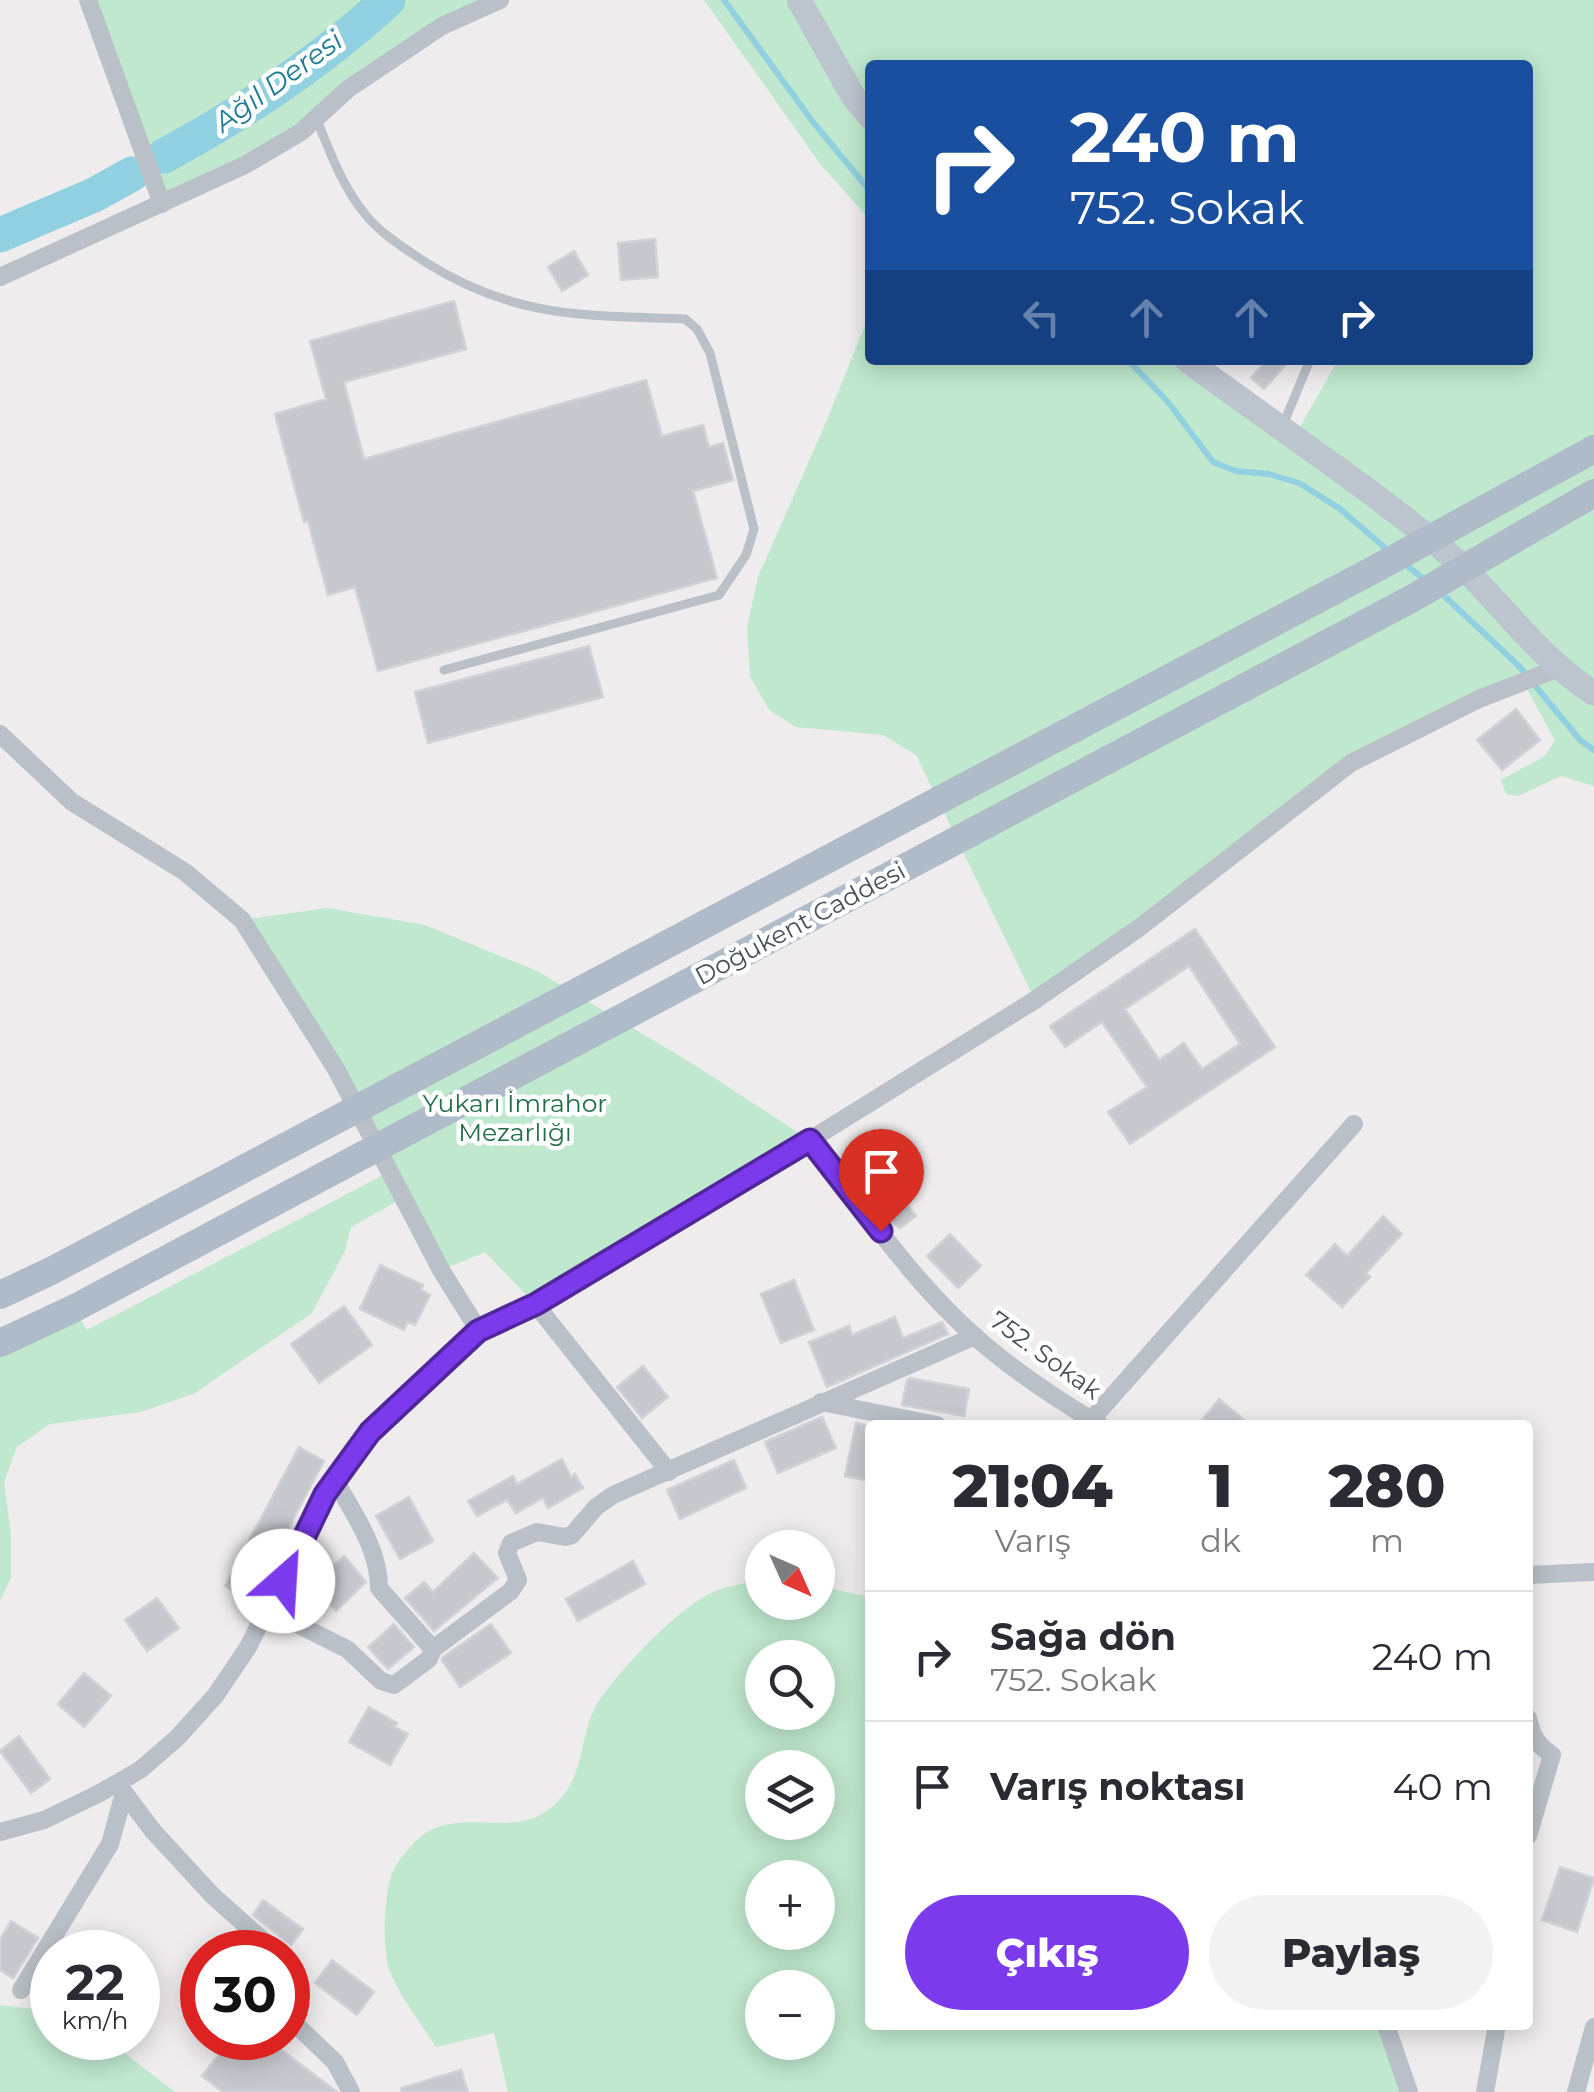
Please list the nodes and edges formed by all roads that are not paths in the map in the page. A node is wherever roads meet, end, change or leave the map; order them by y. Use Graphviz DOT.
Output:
graph roads {
  1 [pos="88,0"];
  2 [pos="500,0"];
  3 [pos="799,0"];
  4 [pos="865,111"];
  5 [pos="316,118"];
  6 [pos="162,204"];
  7 [pos="0,277"];
  8 [pos="1194,365"];
  9 [pos="1308,365"];
  10 [pos="1281,430"];
  11 [pos="1594,449"];
  12 [pos="1594,493"];
  13 [pos="1559,668"];
  14 [pos="444,670"];
  15 [pos="1594,693"];
  16 [pos="0,734"];
  17 [pos="1354,1124"];
  18 [pos="810,1140"];
  19 [pos="0,1295"];
  20 [pos="536,1304"];
  21 [pos="478,1331"];
  22 [pos="976,1336"];
  23 [pos="0,1343"];
  24 [pos="822,1402"];
  25 [pos="912,1420"];
  26 [pos="1093,1420"];
  27 [pos="1098,1420"];
  28 [pos="669,1472"];
  29 [pos="335,1480"];
  30 [pos="1594,1572"];
  31 [pos="1533,1574"];
  32 [pos="269,1610"];
  33 [pos="433,1649"];
  34 [pos="1533,1738"];
  35 [pos="121,1788"];
  36 [pos="1533,1819"];
  37 [pos="0,1832"];
  38 [pos="251,1930"];
  39 [pos="21,1990"];
  40 [pos="1594,2027"];
  41 [pos="1388,2030"];
  42 [pos="1496,2030"];
  43 [pos="310,2039"];
  44 [pos="351,2092"];
  45 [pos="1409,2092"];
  46 [pos="1485,2092"];
  47 [pos="1576,2092"];
  1 -- 6 [label="street"];
  2 -- 5 [label="street"];
  3 -- 4 [label="street"];
  5 -- 6 [label="street"];
  5 -- 14 [label="lane"];
  6 -- 7 [label="street"];
  8 -- 10 [label="street"];
  9 -- 10 [label="lane"];
  10 -- 13 [label="street"];
  11 -- 19 [label="main road, Doğukent Caddesi, bridge"];
  12 -- 23 [label="main road, Doğukent Caddesi, bridge"];
  13 -- 15 [label="street"];
  13 -- 18 [label="street"];
  16 -- 21 [label="street"];
  17 -- 27 [label="street"];
  18 -- 20 [label="street"];
  18 -- 22 [label="street, 752. Sokak"];
  20 -- 21 [label="street"];
  20 -- 28 [label="street"];
  21 -- 29 [label="street"];
  22 -- 24 [label="street"];
  22 -- 26 [label="street, 752. Sokak"];
  24 -- 25 [label="street"];
  24 -- 28 [label="street"];
  28 -- 33 [label="street"];
  29 -- 32 [label="street"];
  29 -- 33 [label="street"];
  30 -- 31 [label="street"];
  32 -- 33 [label="street"];
  32 -- 35 [label="street"];
  34 -- 36 [label="street"];
  35 -- 37 [label="street"];
  35 -- 38 [label="street"];
  35 -- 39 [label="street"];
  40 -- 47 [label="street"];
  41 -- 45 [label="street"];
  42 -- 46 [label="street"];
  43 -- 44 [label="street"];
}
